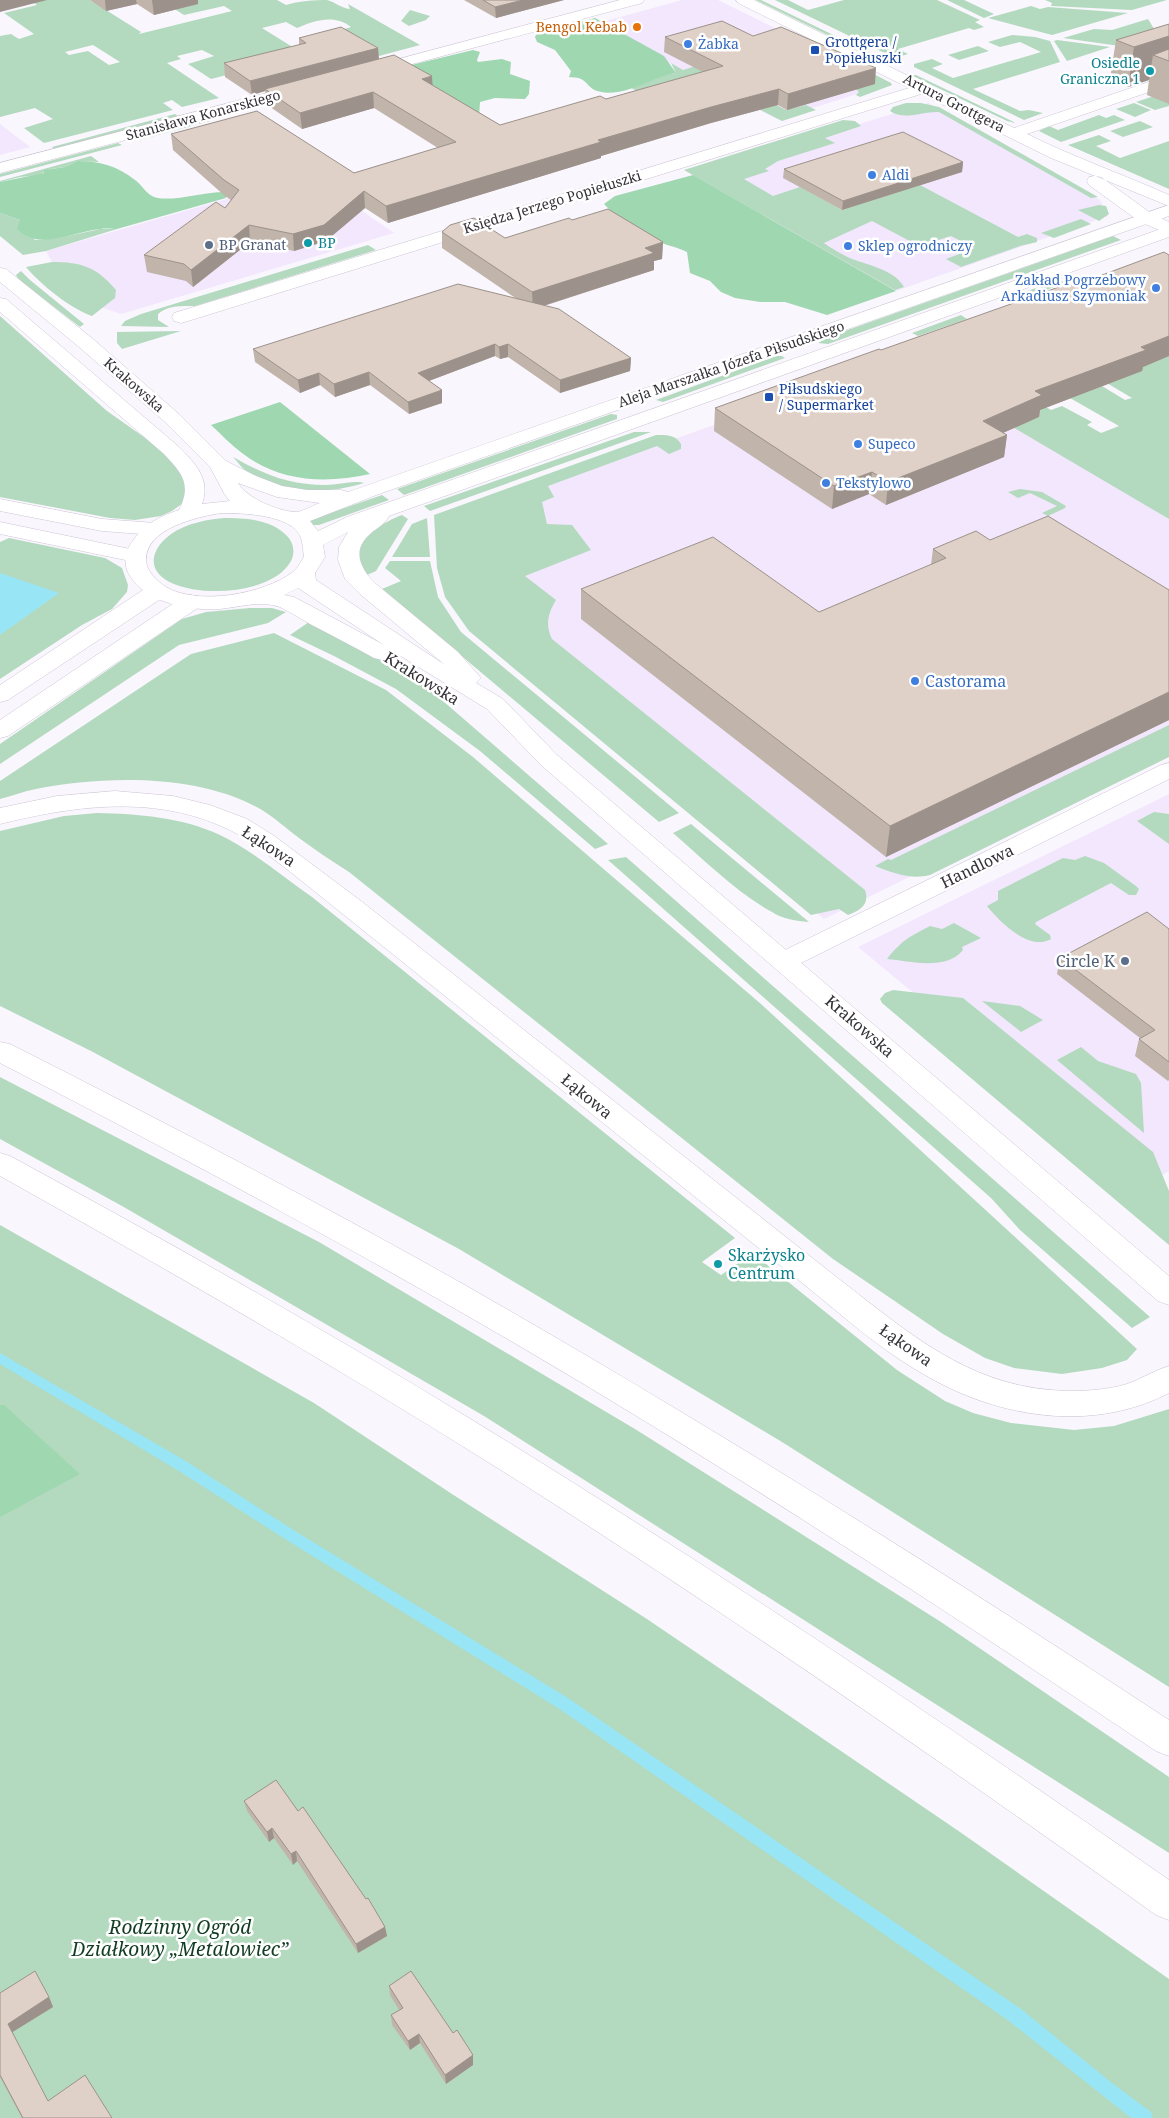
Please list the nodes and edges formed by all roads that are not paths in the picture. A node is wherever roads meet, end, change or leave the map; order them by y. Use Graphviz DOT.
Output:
graph roads {
  1 [pos="637,0"];
  2 [pos="743,0"];
  3 [pos="356,74"];
  4 [pos="1169,80"];
  5 [pos="316,85"];
  6 [pos="924,88"];
  7 [pos="1014,133"];
  8 [pos="1057,155"];
  9 [pos="0,168"];
  10 [pos="1169,201"];
  11 [pos="1169,210"];
  12 [pos="1146,218"];
  13 [pos="1169,230"];
  14 [pos="2,277"];
  15 [pos="0,303"];
  16 [pos="181,317"];
  17 [pos="219,465"];
  18 [pos="372,490"];
  19 [pos="0,505"];
  20 [pos="256,508"];
  21 [pos="386,510"];
  22 [pos="187,514"];
  23 [pos="294,520"];
  24 [pos="0,528"];
  25 [pos="154,529"];
  26 [pos="314,541"];
  27 [pos="135,556"];
  28 [pos="304,573"];
  29 [pos="157,591"];
  30 [pos="262,596"];
  31 [pos="192,602"];
  32 [pos="0,695"];
  33 [pos="495,704"];
  34 [pos="0,731"];
  35 [pos="549,760"];
  36 [pos="1169,770"];
  37 [pos="0,816"];
  38 [pos="784,961"];
  39 [pos="0,1051"];
  40 [pos="0,1163"];
  41 [pos="1169,1293"];
  42 [pos="1169,1378"];
  43 [pos="1169,1740"];
  44 [pos="1169,1902"];
  1 -- 3 [label="main road"];
  2 -- 6 [label="main road, Artura Grottgera"];
  4 -- 7 [label="main road"];
  5 -- 9 [label="main road, Stanisława Konarskiego"];
  6 -- 7 [label="main road, Artura Grottgera"];
  6 -- 16 [label="main road, Księdza Jerzego Popiełuszki"];
  7 -- 8 [label="main road, Artura Grottgera"];
  8 -- 10 [label="main road, Artura Grottgera"];
  8 -- 12 [label="main road, Artura Grottgera"];
  11 -- 12 [label="main road, Aleja Marszałka Józefa Piłsudskiego"];
  12 -- 13 [label="main road, Artura Grottgera"];
  12 -- 18 [label="main road, Aleja Marszałka Józefa Piłsudskiego"];
  13 -- 21 [label="main road, Aleja Marszałka Józefa Piłsudskiego"];
  14 -- 17 [label="main road, Krakowska"];
  15 -- 22 [label="main road, Krakowska"];
  17 -- 18 [label="main road"];
  17 -- 20 [label="main road, Krakowska"];
  18 -- 23 [label="main road, Aleja Marszałka Józefa Piłsudskiego"];
  19 -- 25 [label="main road"];
  20 -- 22 [label="main road"];
  20 -- 23 [label="main road"];
  21 -- 26 [label="main road, Aleja Marszałka Józefa Piłsudskiego"];
  21 -- 33 [label="main road"];
  22 -- 25 [label="main road"];
  23 -- 26 [label="main road"];
  24 -- 27 [label="main road"];
  25 -- 27 [label="main road"];
  26 -- 28 [label="main road"];
  27 -- 29 [label="main road"];
  28 -- 30 [label="main road"];
  28 -- 33 [label="main road, Krakowska"];
  29 -- 31 [label="main road"];
  29 -- 32 [label="main road"];
  30 -- 31 [label="main road"];
  30 -- 35 [label="main road, Krakowska"];
  31 -- 34 [label="main road"];
  33 -- 35 [label="main road, Krakowska"];
  35 -- 38 [label="main road, Krakowska"];
  36 -- 38 [label="main road, Handlowa"];
  37 -- 42 [label="main road, Łąkowa"];
  38 -- 41 [label="main road, Krakowska"];
  39 -- 43 [label="main road"];
  40 -- 44 [label="main road"];
}
